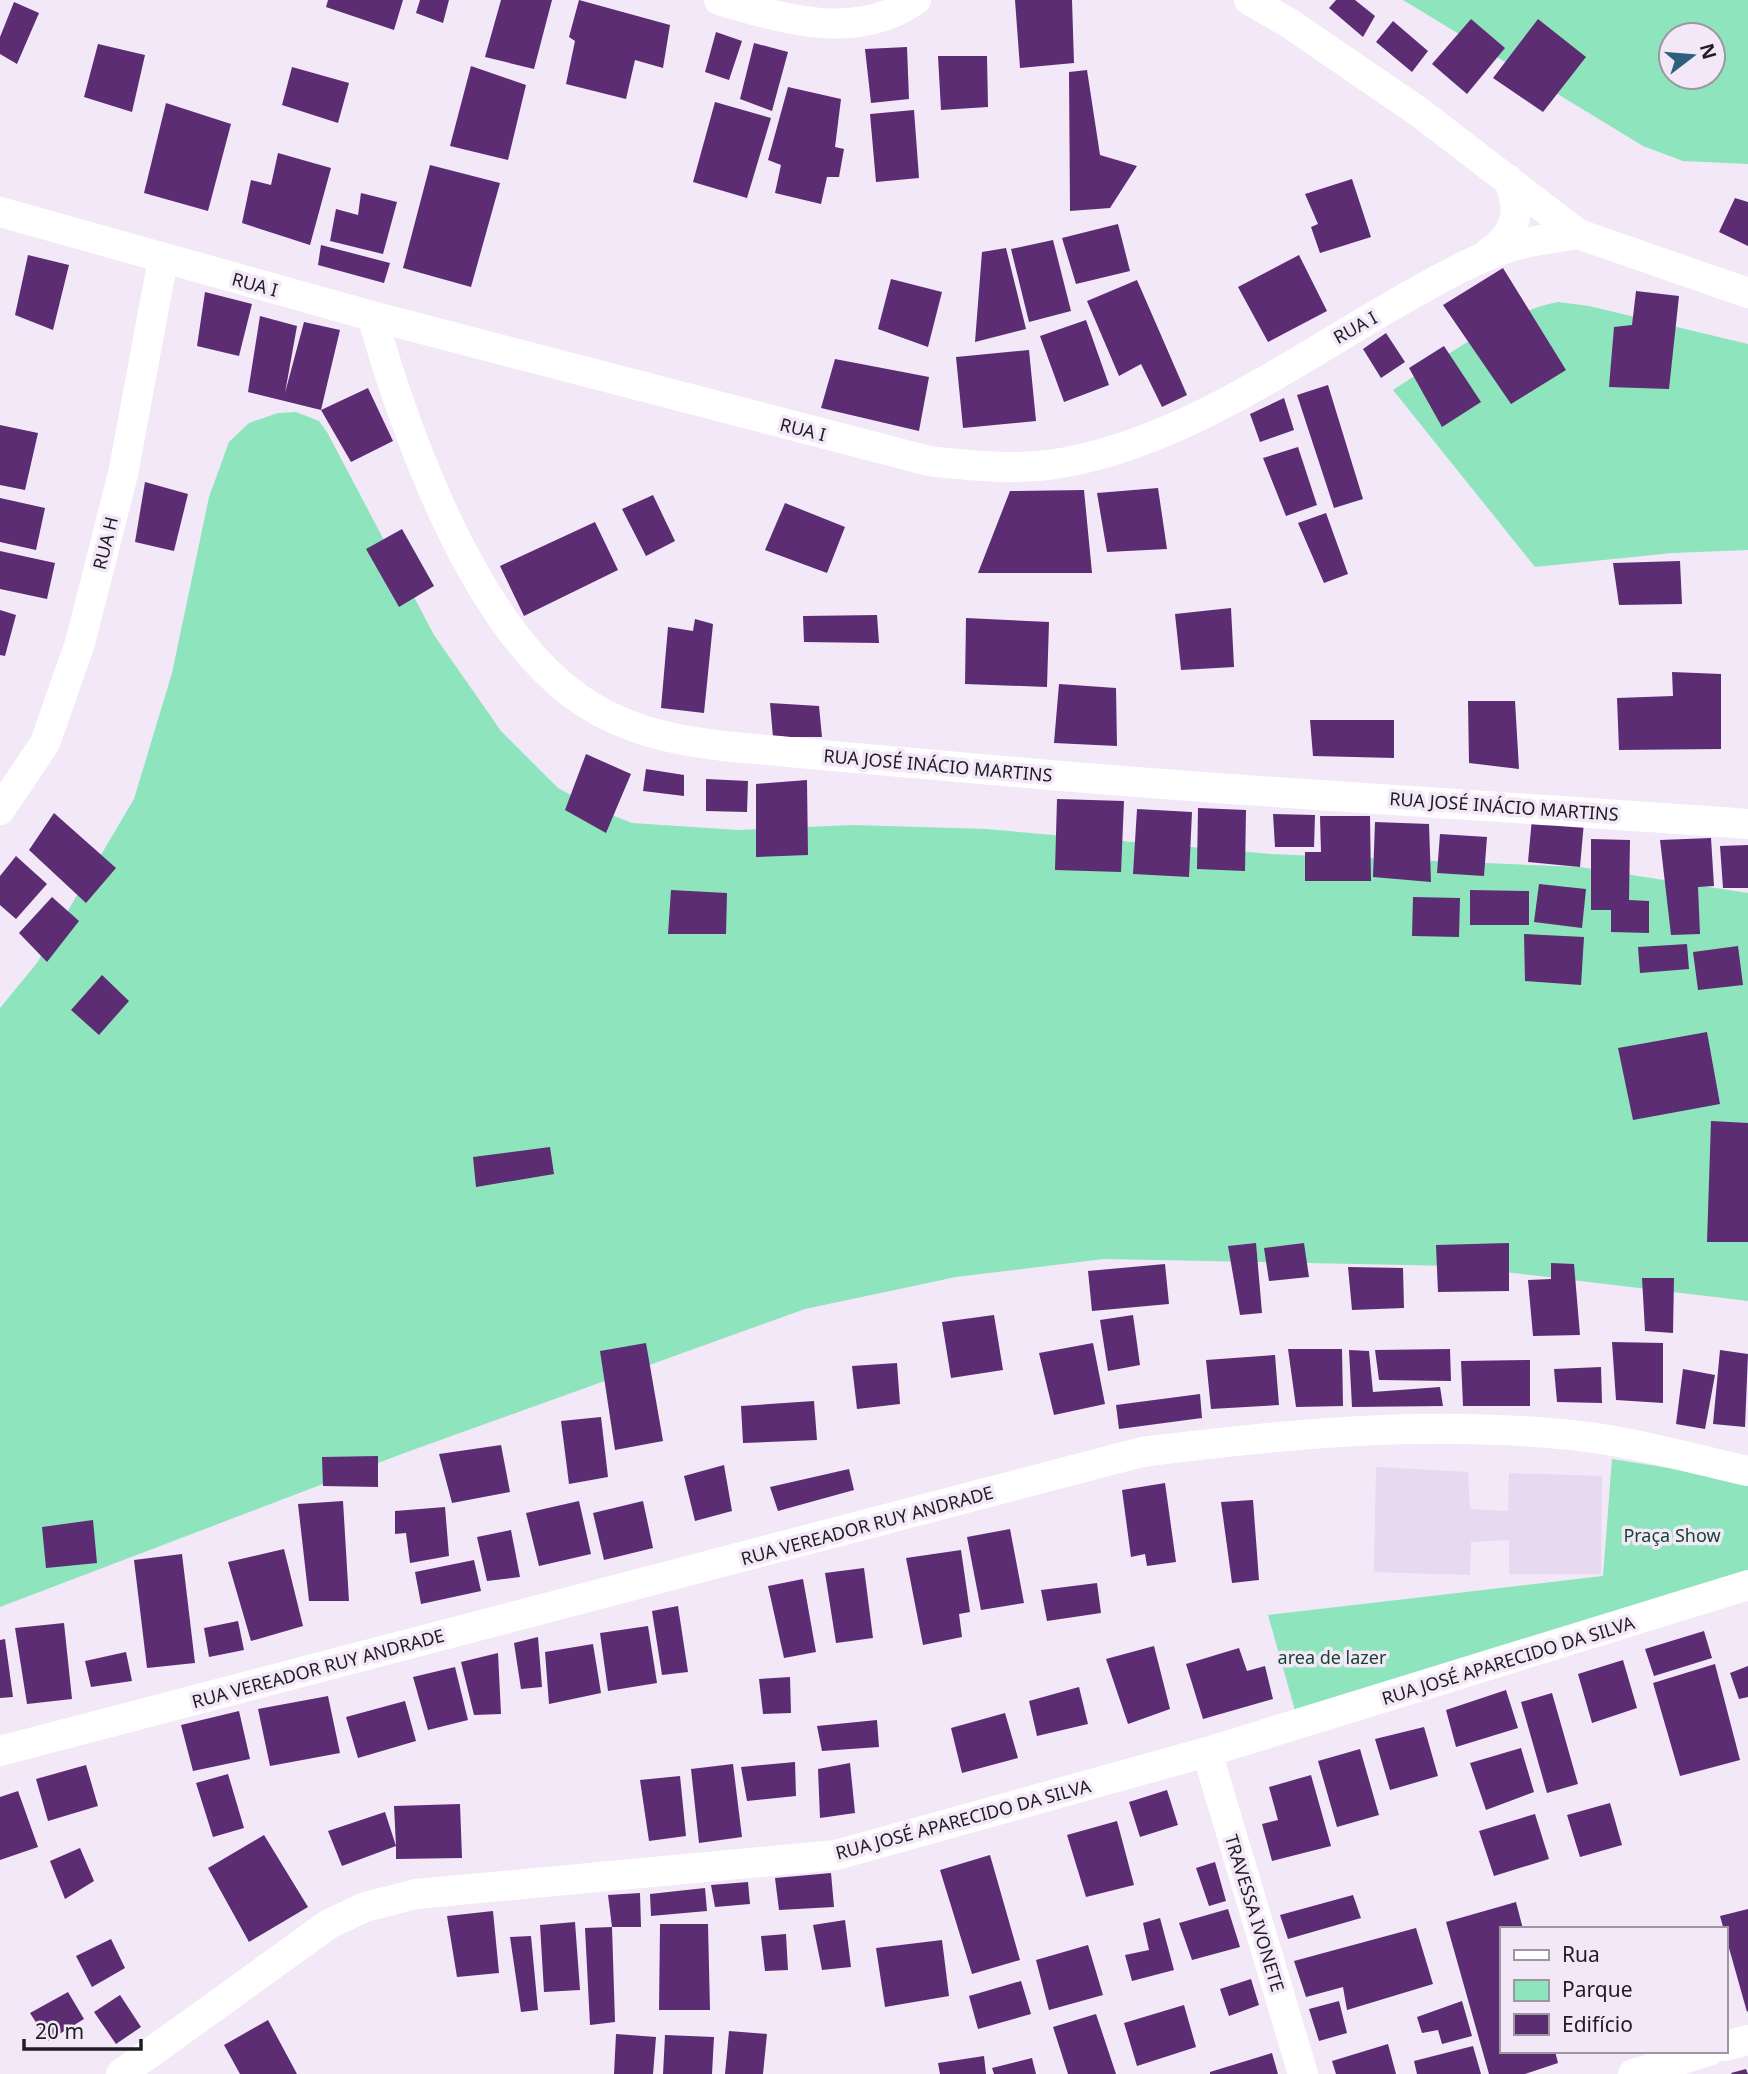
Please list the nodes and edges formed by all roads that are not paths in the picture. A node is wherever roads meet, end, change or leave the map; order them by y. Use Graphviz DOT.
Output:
graph roads {
  1 [pos="719,0"];
  2 [pos="916,0"];
  3 [pos="1249,0"];
  4 [pos="1508,179"];
  5 [pos="0,212"];
  6 [pos="1578,234"];
  7 [pos="163,259"];
  8 [pos="1476,261"];
  9 [pos="1748,293"];
  10 [pos="372,316"];
  11 [pos="0,810"];
  12 [pos="1748,824"];
  13 [pos="1748,1471"];
  14 [pos="1748,1585"];
  15 [pos="0,1751"];
  16 [pos="1207,1752"];
  17 [pos="1748,2040"];
  18 [pos="1727,2045"];
  19 [pos="1702,2053"];
  20 [pos="121,2074"];
  21 [pos="1303,2074"];
  22 [pos="1633,2074"];
  1 -- 2 [label="street"];
  3 -- 4 [label="street, RUA I"];
  4 -- 6 [label="street, RUA I"];
  4 -- 8 [label="street"];
  5 -- 7 [label="street, RUA I"];
  6 -- 8 [label="street, RUA I"];
  6 -- 9 [label="street, RUA I"];
  7 -- 10 [label="street, RUA I"];
  7 -- 11 [label="street, RUA H"];
  8 -- 10 [label="street, RUA I"];
  10 -- 12 [label="street, RUA JOSÉ INÁCIO MARTINS"];
  13 -- 15 [label="street, RUA VEREADOR RUY ANDRADE"];
  14 -- 16 [label="street, RUA JOSÉ APARECIDO DA SILVA"];
  16 -- 20 [label="street, RUA JOSÉ APARECIDO DA SILVA"];
  16 -- 21 [label="street, TRAVESSA IVONETE"];
  17 -- 18 [label="street"];
  19 -- 22 [label="street"];
}
